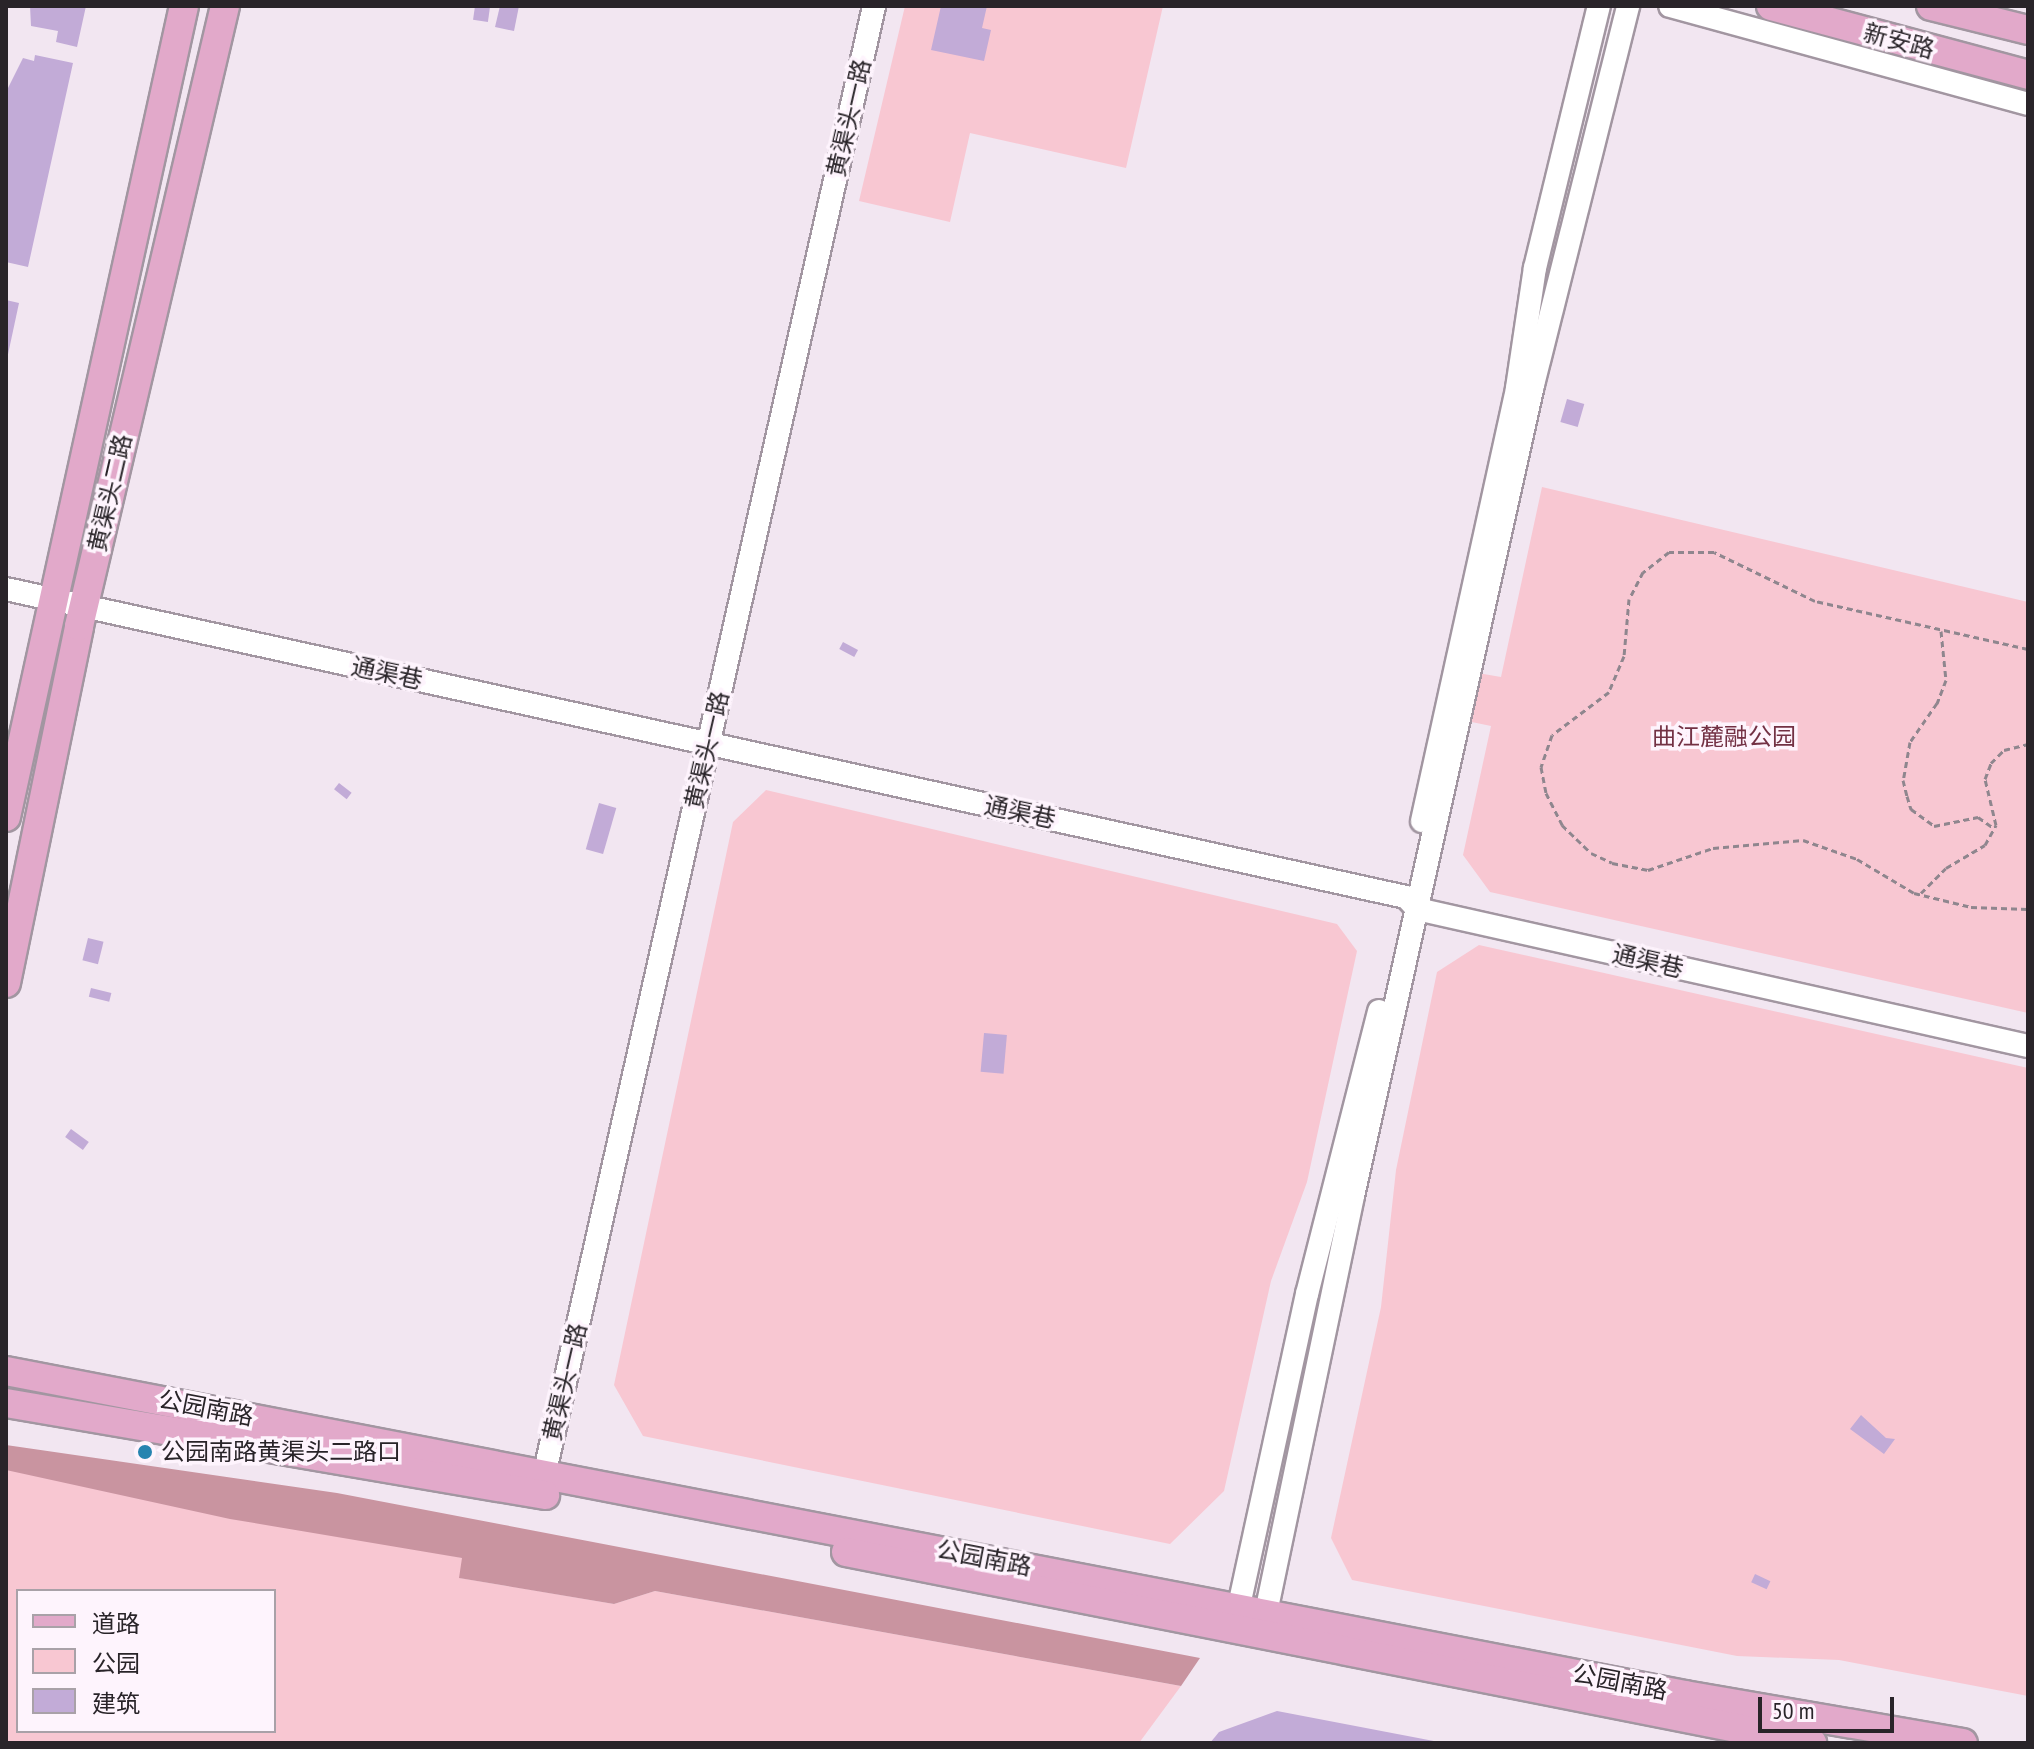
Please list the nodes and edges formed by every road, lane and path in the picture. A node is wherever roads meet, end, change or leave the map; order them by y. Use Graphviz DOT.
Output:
graph roads {
  1 [pos="184,6"];
  2 [pos="225,6"];
  3 [pos="874,6"];
  4 [pos="1599,6"];
  5 [pos="1628,6"];
  6 [pos="1670,6"];
  7 [pos="1771,6"];
  8 [pos="1931,6"];
  9 [pos="2028,30"];
  10 [pos="2028,75"];
  11 [pos="2028,104"];
  12 [pos="6,589"];
  13 [pos="53,600"];
  14 [pos="83,606"];
  15 [pos="1940,630"];
  16 [pos="2028,649"];
  17 [pos="709,743"];
  18 [pos="2028,744"];
  19 [pos="6,817"];
  20 [pos="1994,828"];
  21 [pos="1921,894"];
  22 [pos="1412,903"];
  23 [pos="2028,909"];
  24 [pos="6,983"];
  25 [pos="2028,1046"];
  26 [pos="6,1371"];
  27 [pos="6,1403"];
  28 [pos="542,1484"];
  29 [pos="1251,1619"];
  30 [pos="1812,1743"];
  31 [pos="1963,1743"];
  1 -- 13 [label="main road, 黄渠头二路"];
  2 -- 14 [label="main road, 黄渠头二路"];
  3 -- 17 [label="street, 黄渠头一路"];
  4 -- 22 [label="street"];
  5 -- 22 [label="street"];
  6 -- 11 [label="street"];
  7 -- 10 [label="main road, 新安路"];
  8 -- 9 [label="main road, 新安路"];
  12 -- 13 [label="street, 通渠巷"];
  13 -- 14 [label="street, 通渠巷"];
  13 -- 19 [label="main road, 黄渠头二路"];
  14 -- 17 [label="street, 通渠巷"];
  14 -- 24 [label="main road, 黄渠头二路"];
  15 -- 16 [label="path"];
  15 -- 20 [label="path"];
  15 -- 21 [label="path"];
  17 -- 22 [label="street, 通渠巷"];
  17 -- 28 [label="street, 黄渠头一路"];
  18 -- 20 [label="path"];
  20 -- 21 [label="path"];
  21 -- 23 [label="path"];
  22 -- 25 [label="street, 通渠巷"];
  22 -- 29 [label="street"];
  26 -- 28 [label="main road, 公园南路"];
  27 -- 28 [label="main road, 公园南路"];
  28 -- 29 [label="main road, 公园南路"];
  29 -- 30 [label="main road, 公园南路"];
  29 -- 31 [label="main road, 公园南路"];
}
